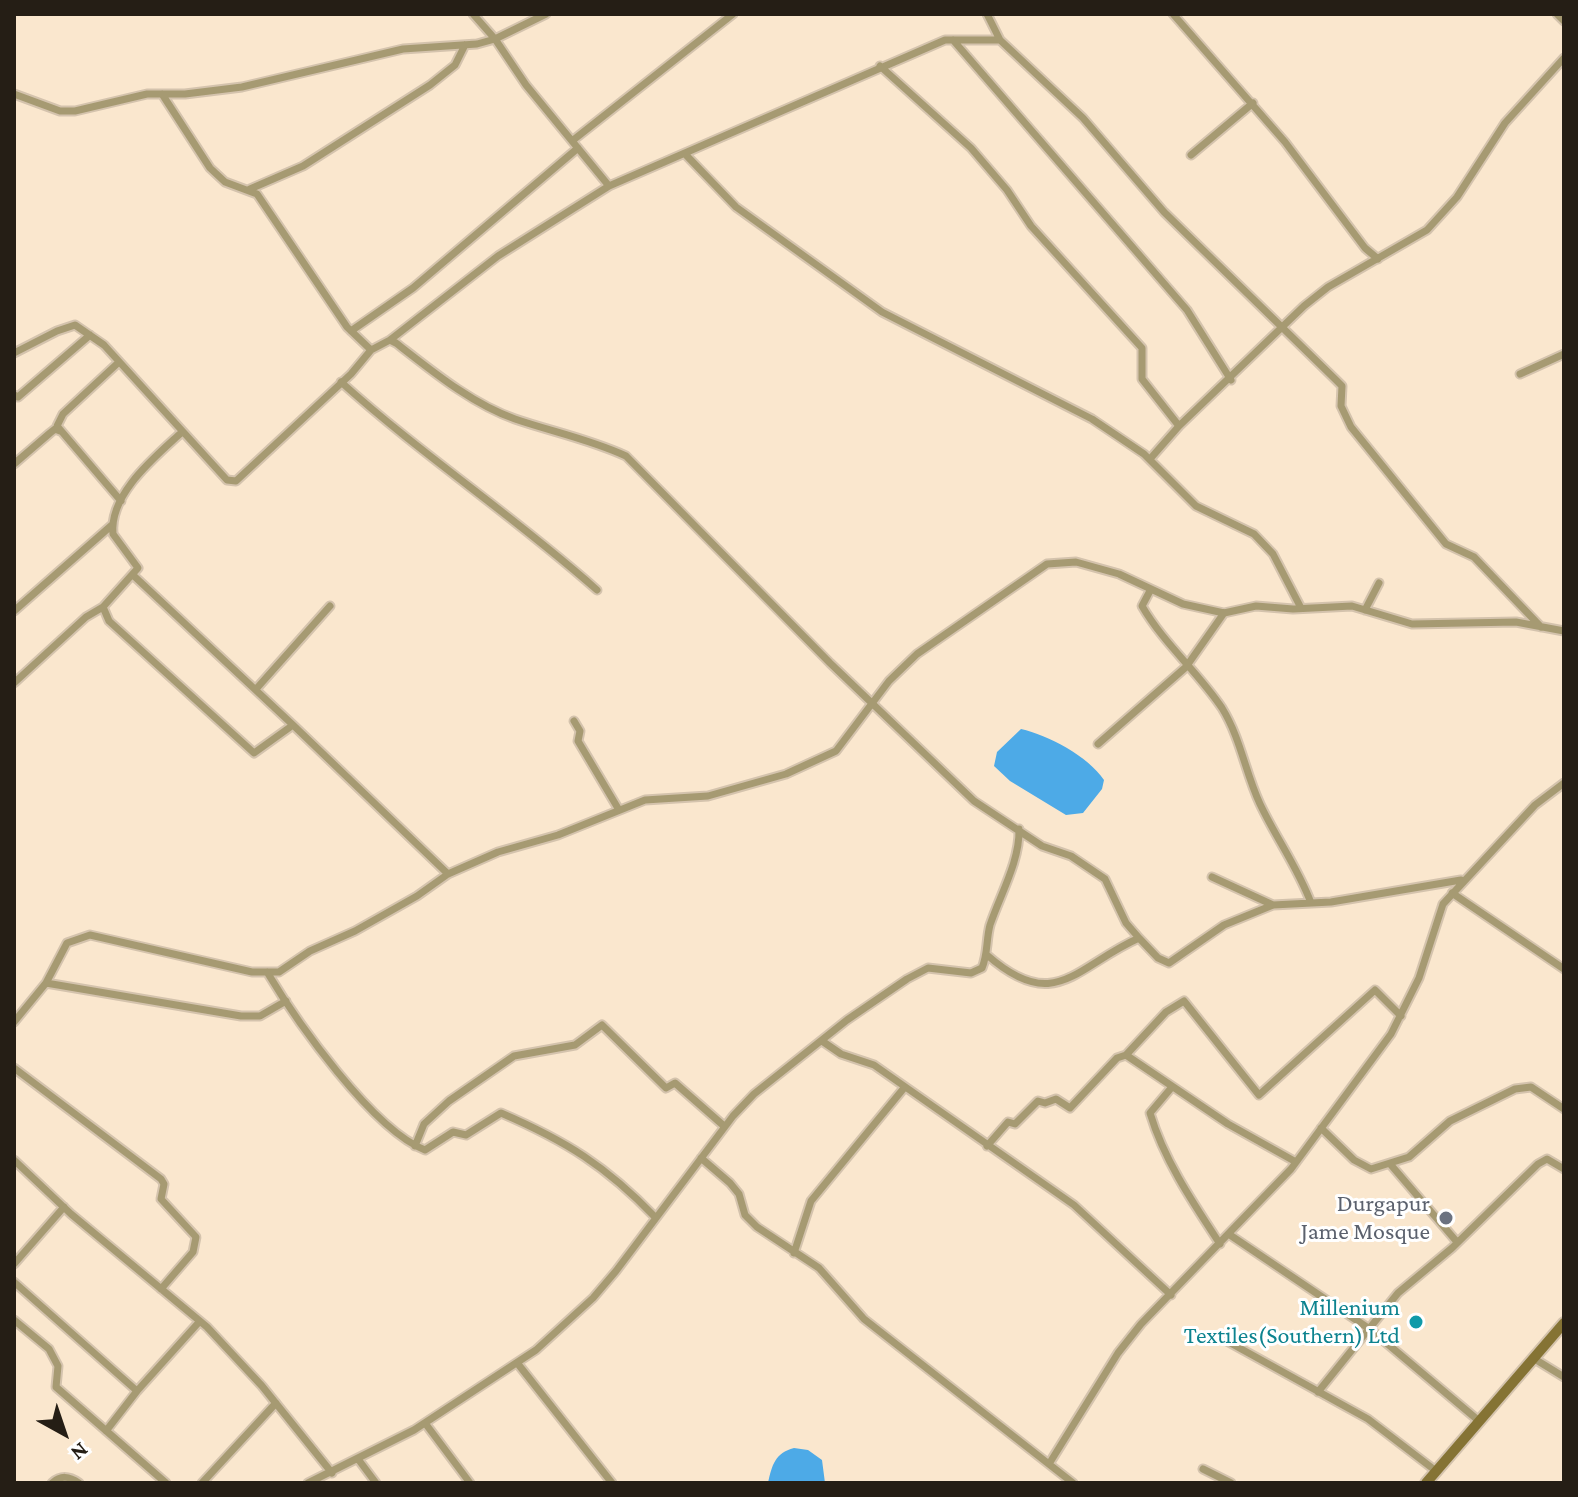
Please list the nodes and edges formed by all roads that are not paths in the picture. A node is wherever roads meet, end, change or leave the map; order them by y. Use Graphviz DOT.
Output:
graph roads {
  1 [pos="473,14"];
  2 [pos="546,14"];
  3 [pos="733,14"];
  4 [pos="987,14"];
  5 [pos="1173,14"];
  6 [pos="1557,14"];
  7 [pos="1564,21"];
  8 [pos="495,39"];
  9 [pos="953,40"];
  10 [pos="1000,40"];
  11 [pos="465,45"];
  12 [pos="1564,58"];
  13 [pos="880,66"];
  14 [pos="14,94"];
  15 [pos="162,94"];
  16 [pos="1253,103"];
  17 [pos="572,141"];
  18 [pos="578,148"];
  19 [pos="686,155"];
  20 [pos="1191,155"];
  21 [pos="609,186"];
  22 [pos="250,189"];
  23 [pos="1378,259"];
  24 [pos="1284,327"];
  25 [pos="351,331"];
  26 [pos="90,335"];
  27 [pos="390,340"];
  28 [pos="371,350"];
  29 [pos="14,353"];
  30 [pos="1564,354"];
  31 [pos="119,362"];
  32 [pos="1520,374"];
  33 [pos="1231,380"];
  34 [pos="341,382"];
  35 [pos="14,395"];
  36 [pos="1179,426"];
  37 [pos="60,431"];
  38 [pos="182,432"];
  39 [pos="1150,459"];
  40 [pos="14,464"];
  41 [pos="121,501"];
  42 [pos="112,525"];
  43 [pos="134,576"];
  44 [pos="1379,583"];
  45 [pos="1151,589"];
  46 [pos="597,590"];
  47 [pos="330,606"];
  48 [pos="103,607"];
  49 [pos="1301,608"];
  50 [pos="1365,610"];
  51 [pos="14,611"];
  52 [pos="1224,613"];
  53 [pos="1542,628"];
  54 [pos="1564,631"];
  55 [pos="1186,667"];
  56 [pos="14,683"];
  57 [pos="257,688"];
  58 [pos="874,701"];
  59 [pos="574,721"];
  60 [pos="293,725"];
  61 [pos="1098,744"];
  62 [pos="1564,783"];
  63 [pos="619,810"];
  64 [pos="1019,829"];
  65 [pos="448,874"];
  66 [pos="1212,877"];
  67 [pos="1461,880"];
  68 [pos="1452,893"];
  69 [pos="1311,903"];
  70 [pos="1273,905"];
  71 [pos="1139,938"];
  72 [pos="987,955"];
  73 [pos="1564,969"];
  74 [pos="267,972"];
  75 [pos="46,983"];
  76 [pos="286,1001"];
  77 [pos="1401,1016"];
  78 [pos="14,1022"];
  79 [pos="822,1041"];
  80 [pos="1126,1055"];
  81 [pos="14,1068"];
  82 [pos="1172,1087"];
  83 [pos="904,1088"];
  84 [pos="1564,1109"];
  85 [pos="724,1126"];
  86 [pos="1321,1128"];
  87 [pos="415,1146"];
  88 [pos="987,1146"];
  89 [pos="701,1158"];
  90 [pos="14,1160"];
  91 [pos="1296,1162"];
  92 [pos="1391,1165"];
  93 [pos="1564,1169"];
  94 [pos="64,1207"];
  95 [pos="655,1217"];
  96 [pos="1230,1235"];
  97 [pos="1457,1242"];
  98 [pos="1220,1244"];
  99 [pos="794,1253"];
  100 [pos="14,1264"];
  101 [pos="14,1282"];
  102 [pos="161,1289"];
  103 [pos="1171,1295"];
  104 [pos="14,1320"];
  105 [pos="200,1321"];
  106 [pos="1564,1323"];
  107 [pos="1371,1330"];
  108 [pos="1225,1340"];
  109 [pos="1533,1358"];
  110 [pos="518,1364"];
  111 [pos="1564,1377"];
  112 [pos="137,1391"];
  113 [pos="1318,1392"];
  114 [pos="276,1403"];
  115 [pos="1479,1421"];
  116 [pos="425,1423"];
  117 [pos="106,1431"];
  118 [pos="358,1459"];
  119 [pos="1049,1464"];
  120 [pos="1203,1469"];
  121 [pos="1436,1471"];
  122 [pos="332,1473"];
  123 [pos="52,1483"];
  124 [pos="79,1483"];
  125 [pos="166,1483"];
  126 [pos="202,1483"];
  127 [pos="308,1483"];
  128 [pos="376,1483"];
  129 [pos="470,1483"];
  130 [pos="612,1483"];
  131 [pos="1073,1483"];
  132 [pos="1231,1483"];
  133 [pos="1426,1483"];
  1 -- 8 [label="street"];
  2 -- 8 [label="street"];
  3 -- 17 [label="street"];
  4 -- 10 [label="street"];
  5 -- 16 [label="street"];
  6 -- 7 [label="street"];
  8 -- 11 [label="street"];
  8 -- 17 [label="street"];
  9 -- 10 [label="street"];
  9 -- 13 [label="street"];
  9 -- 33 [label="street"];
  10 -- 24 [label="street"];
  11 -- 15 [label="street"];
  11 -- 22 [label="street"];
  12 -- 23 [label="street"];
  13 -- 19 [label="street"];
  13 -- 36 [label="street"];
  14 -- 15 [label="street"];
  15 -- 22 [label="street"];
  16 -- 20 [label="street"];
  16 -- 23 [label="street"];
  17 -- 18 [label="street"];
  18 -- 21 [label="street"];
  18 -- 25 [label="street"];
  19 -- 21 [label="street"];
  19 -- 39 [label="street"];
  21 -- 27 [label="street"];
  22 -- 25 [label="street"];
  23 -- 24 [label="street"];
  24 -- 33 [label="street"];
  24 -- 53 [label="street"];
  25 -- 28 [label="street"];
  26 -- 29 [label="street"];
  26 -- 31 [label="street"];
  26 -- 35 [label="street"];
  27 -- 28 [label="street"];
  27 -- 58 [label="street"];
  28 -- 34 [label="street"];
  30 -- 32 [label="street"];
  31 -- 37 [label="street"];
  31 -- 38 [label="street"];
  33 -- 36 [label="street"];
  34 -- 38 [label="street"];
  34 -- 46 [label="street"];
  36 -- 39 [label="street"];
  37 -- 40 [label="street"];
  37 -- 41 [label="street"];
  38 -- 41 [label="street"];
  39 -- 49 [label="street"];
  41 -- 42 [label="street"];
  42 -- 43 [label="street"];
  42 -- 51 [label="street"];
  43 -- 48 [label="street"];
  43 -- 57 [label="street"];
  44 -- 50 [label="street"];
  45 -- 52 [label="street"];
  45 -- 55 [label="street"];
  45 -- 58 [label="street"];
  47 -- 57 [label="street"];
  48 -- 56 [label="street"];
  48 -- 60 [label="street"];
  49 -- 50 [label="street"];
  49 -- 52 [label="street"];
  50 -- 53 [label="street"];
  52 -- 55 [label="street"];
  53 -- 54 [label="street"];
  55 -- 61 [label="street"];
  55 -- 69 [label="street"];
  57 -- 60 [label="street"];
  58 -- 63 [label="street"];
  58 -- 64 [label="street"];
  59 -- 63 [label="street"];
  60 -- 65 [label="street"];
  62 -- 67 [label="street"];
  63 -- 65 [label="street"];
  64 -- 71 [label="street"];
  64 -- 72 [label="street"];
  65 -- 74 [label="street"];
  66 -- 70 [label="street"];
  67 -- 68 [label="street"];
  67 -- 69 [label="street"];
  68 -- 73 [label="street"];
  68 -- 77 [label="street"];
  69 -- 70 [label="street"];
  70 -- 71 [label="street"];
  71 -- 72 [label="street"];
  72 -- 79 [label="street"];
  74 -- 75 [label="street"];
  74 -- 76 [label="street"];
  75 -- 76 [label="street"];
  75 -- 78 [label="street"];
  76 -- 87 [label="street"];
  77 -- 80 [label="street"];
  77 -- 86 [label="street"];
  79 -- 83 [label="street"];
  79 -- 85 [label="street"];
  80 -- 82 [label="street"];
  80 -- 88 [label="street"];
  81 -- 102 [label="street"];
  82 -- 91 [label="street"];
  82 -- 98 [label="street"];
  83 -- 88 [label="street"];
  83 -- 99 [label="street"];
  84 -- 92 [label="street"];
  85 -- 87 [label="street"];
  85 -- 89 [label="street"];
  86 -- 91 [label="street"];
  86 -- 92 [label="street"];
  87 -- 95 [label="street"];
  88 -- 103 [label="street"];
  89 -- 95 [label="street"];
  89 -- 99 [label="street"];
  90 -- 94 [label="street"];
  91 -- 96 [label="street"];
  92 -- 97 [label="street"];
  93 -- 97 [label="street"];
  94 -- 100 [label="street"];
  94 -- 102 [label="street"];
  95 -- 110 [label="street"];
  96 -- 98 [label="street"];
  96 -- 107 [label="street"];
  97 -- 107 [label="street"];
  98 -- 103 [label="street"];
  99 -- 119 [label="street"];
  101 -- 112 [label="street"];
  102 -- 105 [label="street"];
  103 -- 119 [label="street"];
  104 -- 117 [label="street"];
  105 -- 112 [label="street"];
  105 -- 114 [label="street"];
  106 -- 109 [label="main road"];
  107 -- 113 [label="street"];
  107 -- 115 [label="street"];
  108 -- 113 [label="street"];
  109 -- 111 [label="street"];
  109 -- 115 [label="main road"];
  110 -- 116 [label="street"];
  110 -- 130 [label="street"];
  112 -- 117 [label="street"];
  113 -- 121 [label="street"];
  114 -- 122 [label="street"];
  114 -- 126 [label="street"];
  115 -- 121 [label="main road"];
  116 -- 118 [label="street"];
  116 -- 129 [label="street"];
  117 -- 125 [label="street"];
  118 -- 122 [label="street"];
  118 -- 128 [label="street"];
  119 -- 131 [label="street"];
  120 -- 132 [label="street"];
  121 -- 133 [label="main road"];
  122 -- 127 [label="street"];
  123 -- 124 [label="street"];
}
